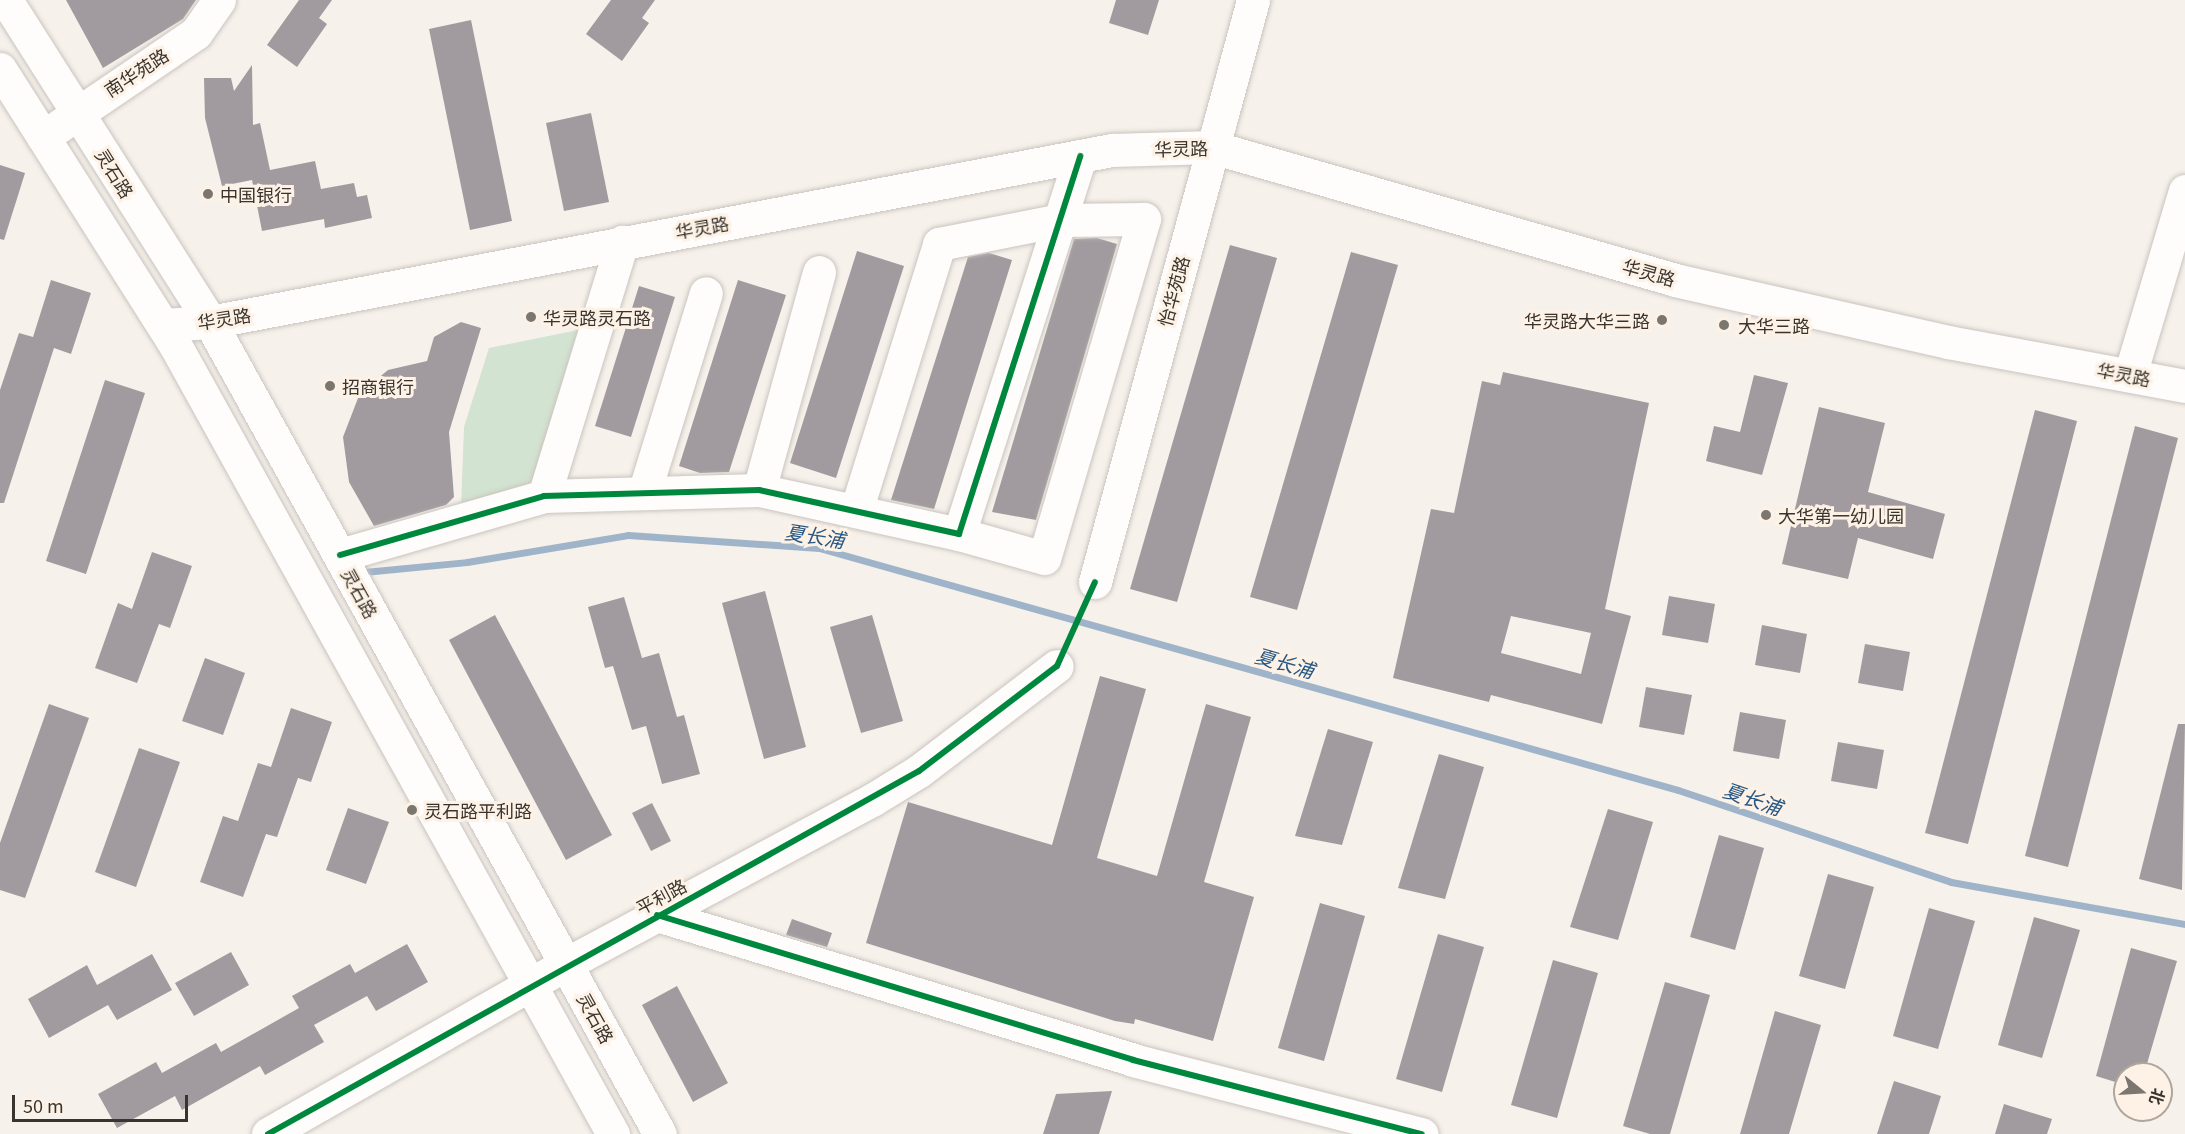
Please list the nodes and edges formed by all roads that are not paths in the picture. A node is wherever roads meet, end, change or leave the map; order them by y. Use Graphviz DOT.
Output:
graph roads {
  1 [pos="6,0"];
  2 [pos="219,0"];
  3 [pos="1253,0"];
  4 [pos="0,69"];
  5 [pos="76,111"];
  6 [pos="43,137"];
  7 [pos="1212,147"];
  8 [pos="1080,156"];
  9 [pos="2185,191"];
  10 [pos="1060,220"];
  11 [pos="622,242"];
  12 [pos="819,272"];
  13 [pos="706,293"];
  14 [pos="210,322"];
  15 [pos="163,325"];
  16 [pos="2130,375"];
  17 [pos="2185,386"];
  18 [pos="759,490"];
  19 [pos="644,493"];
  20 [pos="544,496"];
  21 [pos="856,511"];
  22 [pos="959,534"];
  23 [pos="340,555"];
  24 [pos="1095,582"];
  25 [pos="1057,666"];
  26 [pos="657,915"];
  27 [pos="566,964"];
  28 [pos="531,984"];
  29 [pos="267,1134"];
  30 [pos="613,1134"];
  31 [pos="660,1134"];
  32 [pos="1422,1134"];
  1 -- 5 [label="street, 灵石路"];
  2 -- 5 [label="street, 南华苑路"];
  3 -- 7 [label="street, 怡华苑路"];
  4 -- 6 [label="street"];
  5 -- 6 [label="street, 南华苑路"];
  5 -- 14 [label="street, 灵石路"];
  6 -- 15 [label="street"];
  7 -- 8 [label="street, 华灵路"];
  7 -- 16 [label="street, 华灵路"];
  7 -- 24 [label="street, 怡华苑路"];
  8 -- 10 [label="street"];
  8 -- 11 [label="street, 华灵路"];
  9 -- 16 [label="street"];
  10 -- 21 [label="street"];
  10 -- 22 [label="street"];
  10 -- 22 [label="street"];
  11 -- 14 [label="street, 华灵路"];
  11 -- 20 [label="street"];
  12 -- 18 [label="street"];
  13 -- 19 [label="street"];
  14 -- 15 [label="street, 华灵路"];
  14 -- 23 [label="street, 灵石路"];
  15 -- 28 [label="street"];
  16 -- 17 [label="street, 华灵路"];
  18 -- 19 [label="street"];
  18 -- 21 [label="street"];
  19 -- 20 [label="street"];
  20 -- 23 [label="street"];
  21 -- 22 [label="street"];
  23 -- 27 [label="street, 灵石路"];
  25 -- 26 [label="street, 平利路"];
  26 -- 27 [label="street, 平利路"];
  26 -- 32 [label="street"];
  27 -- 28 [label="street, 平利路"];
  27 -- 31 [label="street, 灵石路"];
  28 -- 29 [label="street, 平利路"];
  28 -- 30 [label="street"];
}
